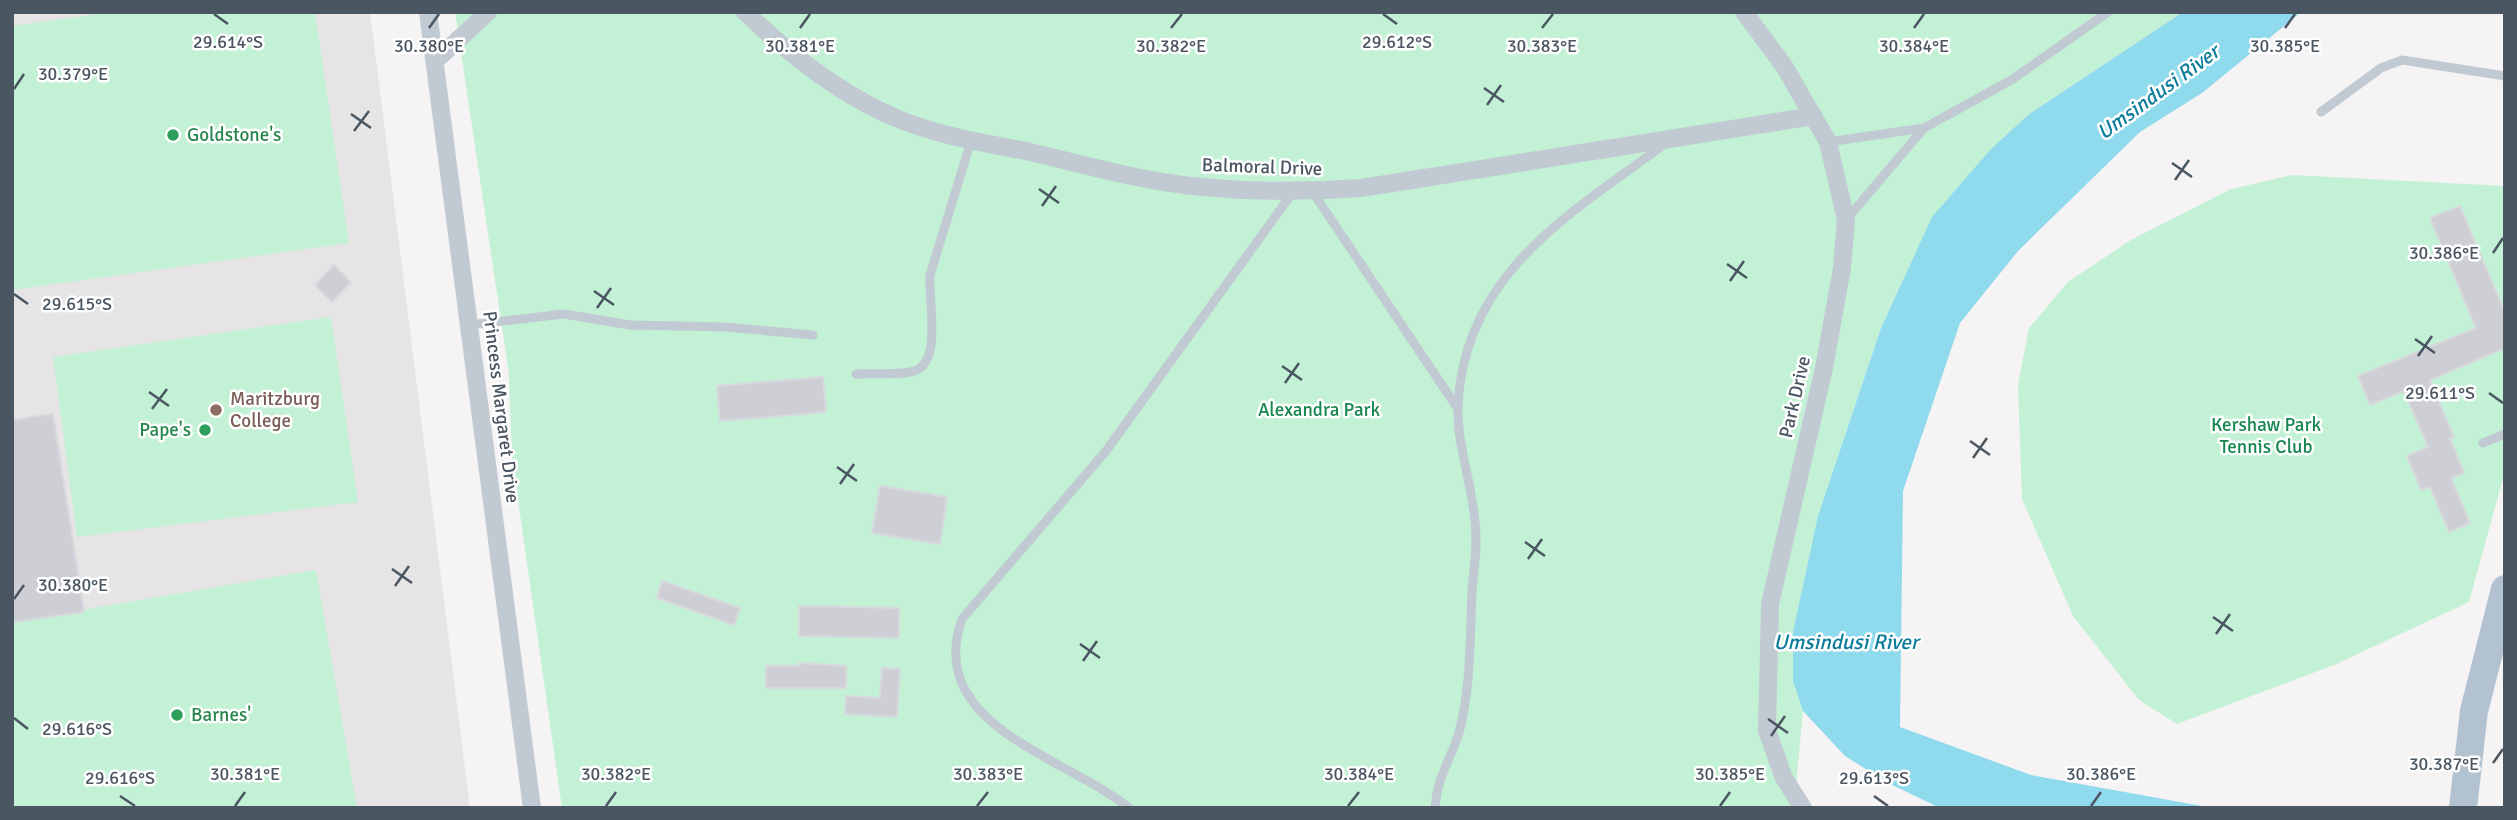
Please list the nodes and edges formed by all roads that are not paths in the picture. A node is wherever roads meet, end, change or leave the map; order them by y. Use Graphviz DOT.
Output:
graph roads {
  1 [pos="428,12"];
  2 [pos="488,12"];
  3 [pos="745,12"];
  4 [pos="1744,12"];
  5 [pos="2108,12"];
  6 [pos="435,61"];
  7 [pos="2505,76"];
  8 [pos="2321,111"];
  9 [pos="1814,116"];
  10 [pos="1924,128"];
  11 [pos="1673,137"];
  12 [pos="971,141"];
  13 [pos="1828,142"];
  14 [pos="1312,191"];
  15 [pos="1293,192"];
  16 [pos="1846,220"];
  17 [pos="469,325"];
  18 [pos="813,335"];
  19 [pos="856,374"];
  20 [pos="1458,409"];
  21 [pos="2505,435"];
  22 [pos="2483,443"];
  23 [pos="2505,589"];
  24 [pos="532,808"];
  25 [pos="1129,808"];
  26 [pos="1435,808"];
  27 [pos="1803,808"];
  28 [pos="2463,808"];
  1 -- 6 [label="street, Princess Margaret Drive"];
  2 -- 6 [label="street"];
  3 -- 12 [label="street, Balmoral Drive"];
  4 -- 9 [label="street, Park Drive"];
  5 -- 10 [label="lane"];
  6 -- 17 [label="street, Princess Margaret Drive"];
  7 -- 8 [label="lane"];
  9 -- 11 [label="street, Balmoral Drive"];
  9 -- 13 [label="street, Park Drive"];
  10 -- 13 [label="lane"];
  10 -- 16 [label="lane"];
  11 -- 14 [label="street, Balmoral Drive"];
  11 -- 20 [label="lane"];
  12 -- 15 [label="street, Balmoral Drive"];
  12 -- 19 [label="lane"];
  13 -- 16 [label="street, Park Drive"];
  14 -- 15 [label="street, Balmoral Drive"];
  14 -- 20 [label="lane"];
  15 -- 25 [label="lane"];
  16 -- 27 [label="street, Park Drive"];
  17 -- 18 [label="lane"];
  17 -- 24 [label="street, Princess Margaret Drive"];
  20 -- 26 [label="lane"];
  21 -- 22 [label="lane"];
  23 -- 28 [label="main road"];
}
